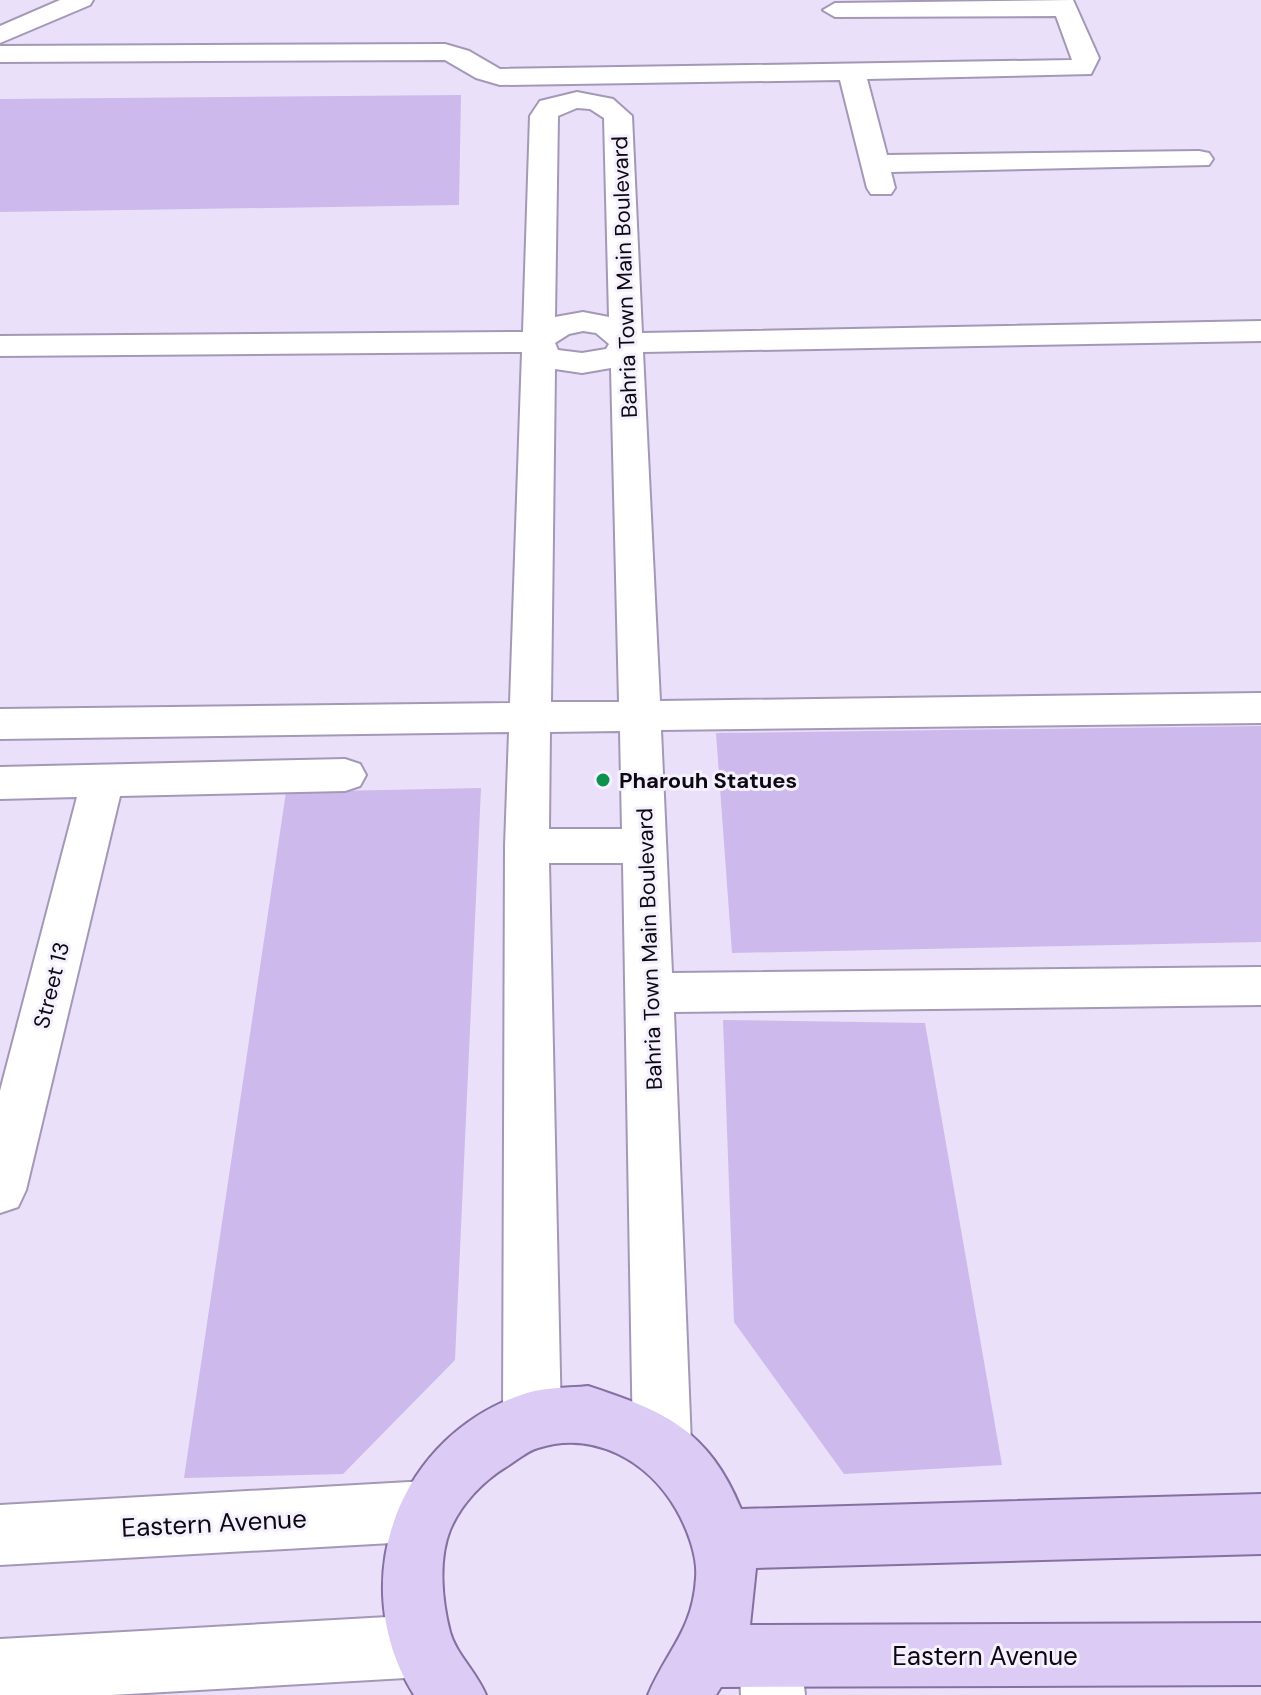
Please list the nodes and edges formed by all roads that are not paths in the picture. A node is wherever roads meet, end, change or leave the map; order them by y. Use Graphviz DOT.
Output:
graph roads {
  1 [pos="81,0"];
  2 [pos="1063,4"];
  3 [pos="835,10"];
  4 [pos="4,32"];
  5 [pos="0,54"];
  6 [pos="852,74"];
  7 [pos="1199,159"];
  8 [pos="1261,331"];
  9 [pos="538,342"];
  10 [pos="626,343"];
  11 [pos="0,346"];
  12 [pos="1261,708"];
  13 [pos="528,719"];
  14 [pos="643,719"];
  15 [pos="0,724"];
  16 [pos="345,775"];
  17 [pos="102,781"];
  18 [pos="0,783"];
  19 [pos="527,846"];
  20 [pos="644,846"];
  21 [pos="1261,986"];
  22 [pos="652,993"];
  23 [pos="0,1190"];
  24 [pos="532,1420"];
  25 [pos="662,1444"];
  26 [pos="427,1511"];
  27 [pos="1261,1524"];
  28 [pos="0,1535"];
  29 [pos="723,1539"];
  30 [pos="1261,1654"];
  31 [pos="0,1670"];
  32 [pos="694,1675"];
  33 [pos="772,1677"];
  34 [pos="442,1681"];
  1 -- 4 [label="street"];
  2 -- 3 [label="street"];
  2 -- 6 [label="street"];
  5 -- 6 [label="street"];
  6 -- 7 [label="street"];
  8 -- 10 [label="street"];
  9 -- 10 [label="street"];
  9 -- 10 [label="street, Bahria Town Main Boulevard"];
  9 -- 11 [label="street"];
  9 -- 13 [label="street, Bahria Town Main Boulevard"];
  10 -- 14 [label="street, Bahria Town Main Boulevard"];
  12 -- 14 [label="street"];
  13 -- 14 [label="street"];
  13 -- 15 [label="street"];
  13 -- 19 [label="street, Bahria Town Main Boulevard"];
  14 -- 20 [label="street, Bahria Town Main Boulevard"];
  16 -- 17 [label="street"];
  17 -- 18 [label="street"];
  17 -- 23 [label="street, Street 13"];
  19 -- 20 [label="street"];
  19 -- 24 [label="street, Bahria Town Main Boulevard"];
  20 -- 22 [label="street, Bahria Town Main Boulevard"];
  21 -- 22 [label="street"];
  22 -- 25 [label="street, Bahria Town Main Boulevard"];
  24 -- 25 [label="main road"];
  24 -- 26 [label="main road"];
  25 -- 29 [label="main road"];
  26 -- 28 [label="street, Eastern Avenue"];
  26 -- 34 [label="main road"];
  27 -- 29 [label="main road"];
  29 -- 32 [label="main road"];
  30 -- 33 [label="main road, Eastern Avenue"];
  31 -- 34 [label="street"];
  32 -- 33 [label="main road, Eastern Avenue"];
}
